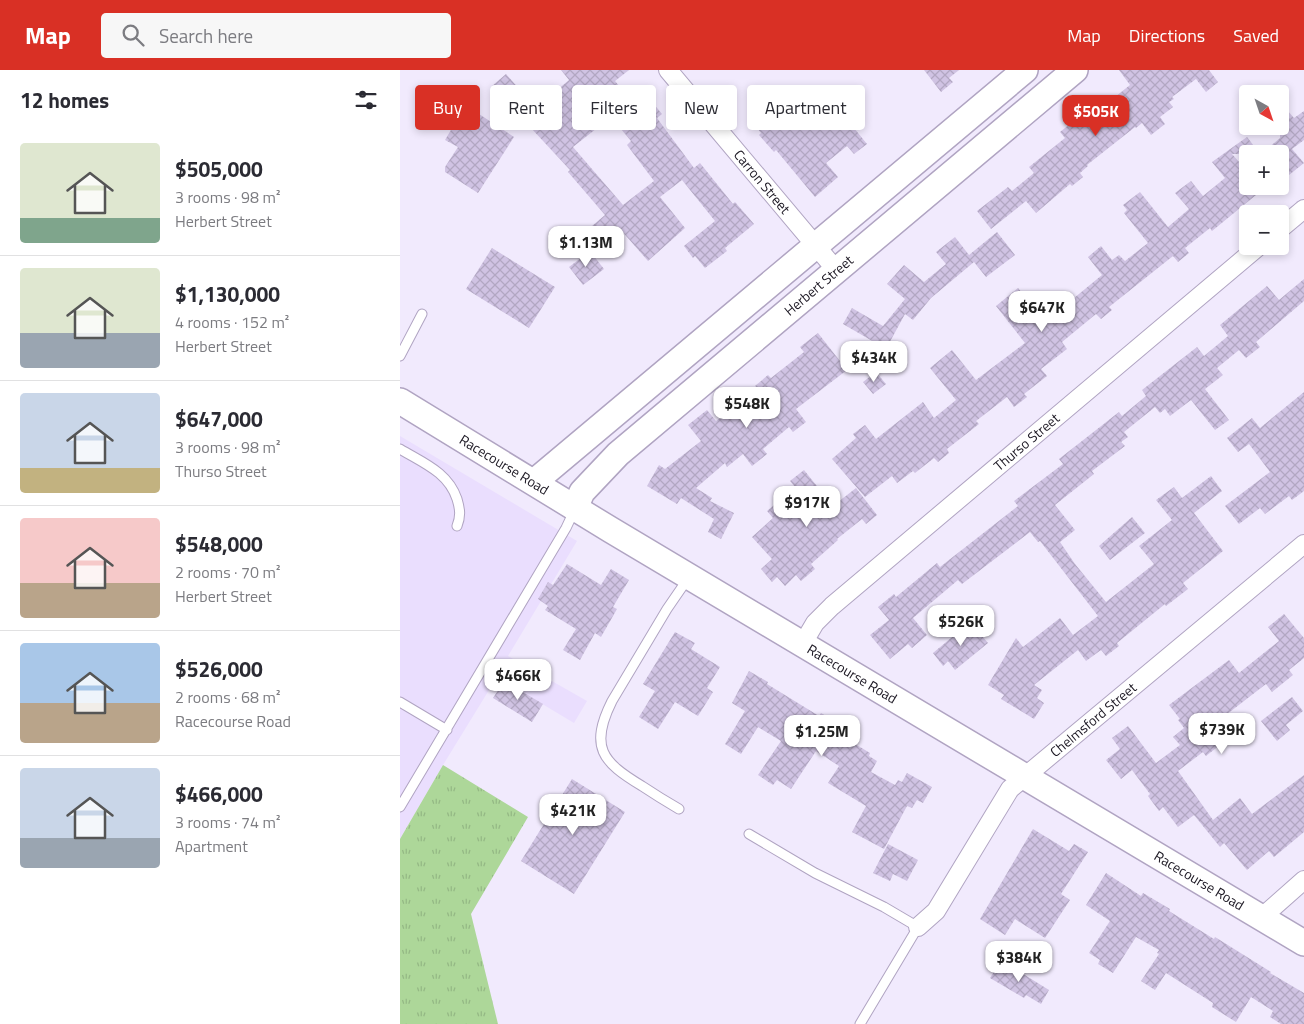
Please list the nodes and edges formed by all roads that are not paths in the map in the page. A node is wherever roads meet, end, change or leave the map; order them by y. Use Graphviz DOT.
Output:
graph roads {
  1 [pos="668,70"];
  2 [pos="1025,70"];
  3 [pos="1075,70"];
  4 [pos="1304,209"];
  5 [pos="1289,222"];
  6 [pos="816,246"];
  7 [pos="1249,255"];
  8 [pos="837,270"];
  9 [pos="422,314"];
  10 [pos="400,356"];
  11 [pos="400,401"];
  12 [pos="400,449"];
  13 [pos="534,482"];
  14 [pos="575,508"];
  15 [pos="457,526"];
  16 [pos="1304,544"];
  17 [pos="689,577"];
  18 [pos="802,645"];
  19 [pos="400,702"];
  20 [pos="447,730"];
  21 [pos="1025,777"];
  22 [pos="400,807"];
  23 [pos="679,809"];
  24 [pos="749,834"];
  25 [pos="1304,880"];
  26 [pos="1261,918"];
  27 [pos="918,927"];
  28 [pos="1304,943"];
  29 [pos="860,1024"];
  1 -- 6 [label="street, Carron Street"];
  2 -- 6 [label="street"];
  3 -- 8 [label="street, Herbert Street"];
  4 -- 5 [label="street"];
  6 -- 8 [label="street, Carron Street"];
  6 -- 13 [label="street"];
  7 -- 18 [label="street, Thurso Street"];
  8 -- 14 [label="street, Herbert Street"];
  9 -- 10 [label="lane"];
  11 -- 13 [label="street, Racecourse Road"];
  12 -- 15 [label="lane"];
  13 -- 14 [label="street, Racecourse Road"];
  14 -- 17 [label="street, Racecourse Road"];
  14 -- 20 [label="lane"];
  16 -- 21 [label="street, Chelmsford Street"];
  17 -- 18 [label="street, Racecourse Road"];
  17 -- 23 [label="lane"];
  18 -- 21 [label="street, Racecourse Road"];
  19 -- 20 [label="lane"];
  20 -- 22 [label="lane"];
  21 -- 26 [label="street, Racecourse Road"];
  21 -- 27 [label="street, Chelmsford Street"];
  24 -- 27 [label="lane"];
  25 -- 26 [label="street"];
  26 -- 28 [label="street, Racecourse Road"];
  27 -- 29 [label="lane"];
}
